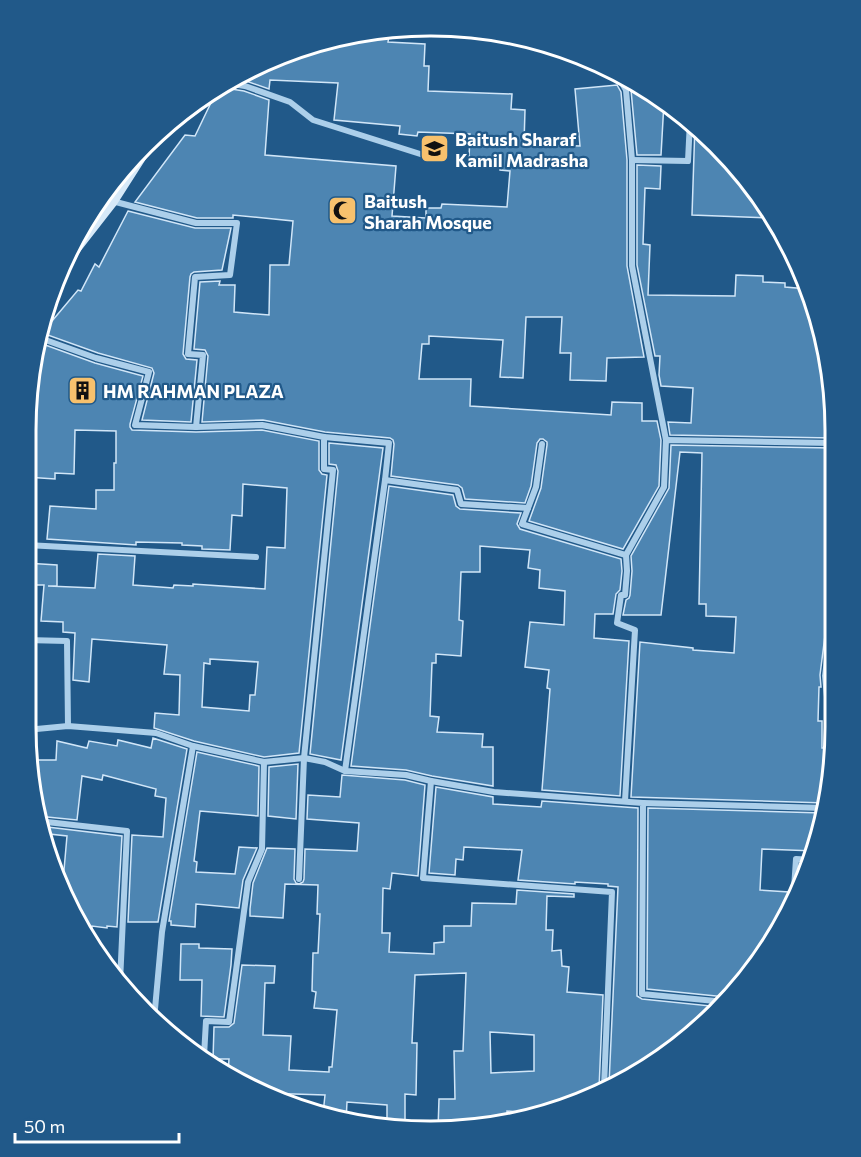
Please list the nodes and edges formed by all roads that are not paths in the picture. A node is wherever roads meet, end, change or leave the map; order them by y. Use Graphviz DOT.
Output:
graph roads {
  1 [pos="240,85"];
  2 [pos="624,87"];
  3 [pos="689,133"];
  4 [pos="436,159"];
  5 [pos="632,160"];
  6 [pos="118,190"];
  7 [pos="108,205"];
  8 [pos="104,209"];
  9 [pos="97,219"];
  10 [pos="46,341"];
  11 [pos="195,427"];
  12 [pos="324,437"];
  13 [pos="666,440"];
  14 [pos="825,443"];
  15 [pos="542,444"];
  16 [pos="385,480"];
  17 [pos="528,508"];
  18 [pos="36,546"];
  19 [pos="626,555"];
  20 [pos="256,557"];
  21 [pos="36,639"];
  22 [pos="68,726"];
  23 [pos="36,729"];
  24 [pos="193,746"];
  25 [pos="304,758"];
  26 [pos="264,762"];
  27 [pos="345,771"];
  28 [pos="431,781"];
  29 [pos="625,801"];
  30 [pos="643,802"];
  31 [pos="816,808"];
  32 [pos="48,822"];
  33 [pos="802,859"];
  34 [pos="795,878"];
  35 [pos="299,879"];
  36 [pos="121,970"];
  37 [pos="713,1001"];
  38 [pos="155,1008"];
  39 [pos="204,1050"];
  40 [pos="604,1080"];
  1 -- 4 [label="street"];
  2 -- 5 [label="street"];
  3 -- 5 [label="street"];
  5 -- 13 [label="street"];
  6 -- 7 [label="main road"];
  7 -- 8 [label="main road"];
  7 -- 9 [label="main road"];
  7 -- 11 [label="street"];
  10 -- 11 [label="street"];
  11 -- 12 [label="street"];
  12 -- 16 [label="street"];
  12 -- 25 [label="street"];
  13 -- 14 [label="street"];
  13 -- 19 [label="street"];
  15 -- 17 [label="street"];
  16 -- 17 [label="street"];
  16 -- 27 [label="street"];
  17 -- 19 [label="street"];
  18 -- 20 [label="street"];
  19 -- 29 [label="street"];
  21 -- 22 [label="street"];
  22 -- 23 [label="street"];
  22 -- 24 [label="street"];
  24 -- 26 [label="street"];
  24 -- 38 [label="street"];
  25 -- 26 [label="street"];
  25 -- 27 [label="street"];
  25 -- 35 [label="street"];
  26 -- 39 [label="street"];
  27 -- 28 [label="street"];
  28 -- 29 [label="street"];
  28 -- 40 [label="street"];
  29 -- 30 [label="street"];
  30 -- 31 [label="street"];
  30 -- 37 [label="street"];
  32 -- 36 [label="street"];
  33 -- 34 [label="street"];
}
